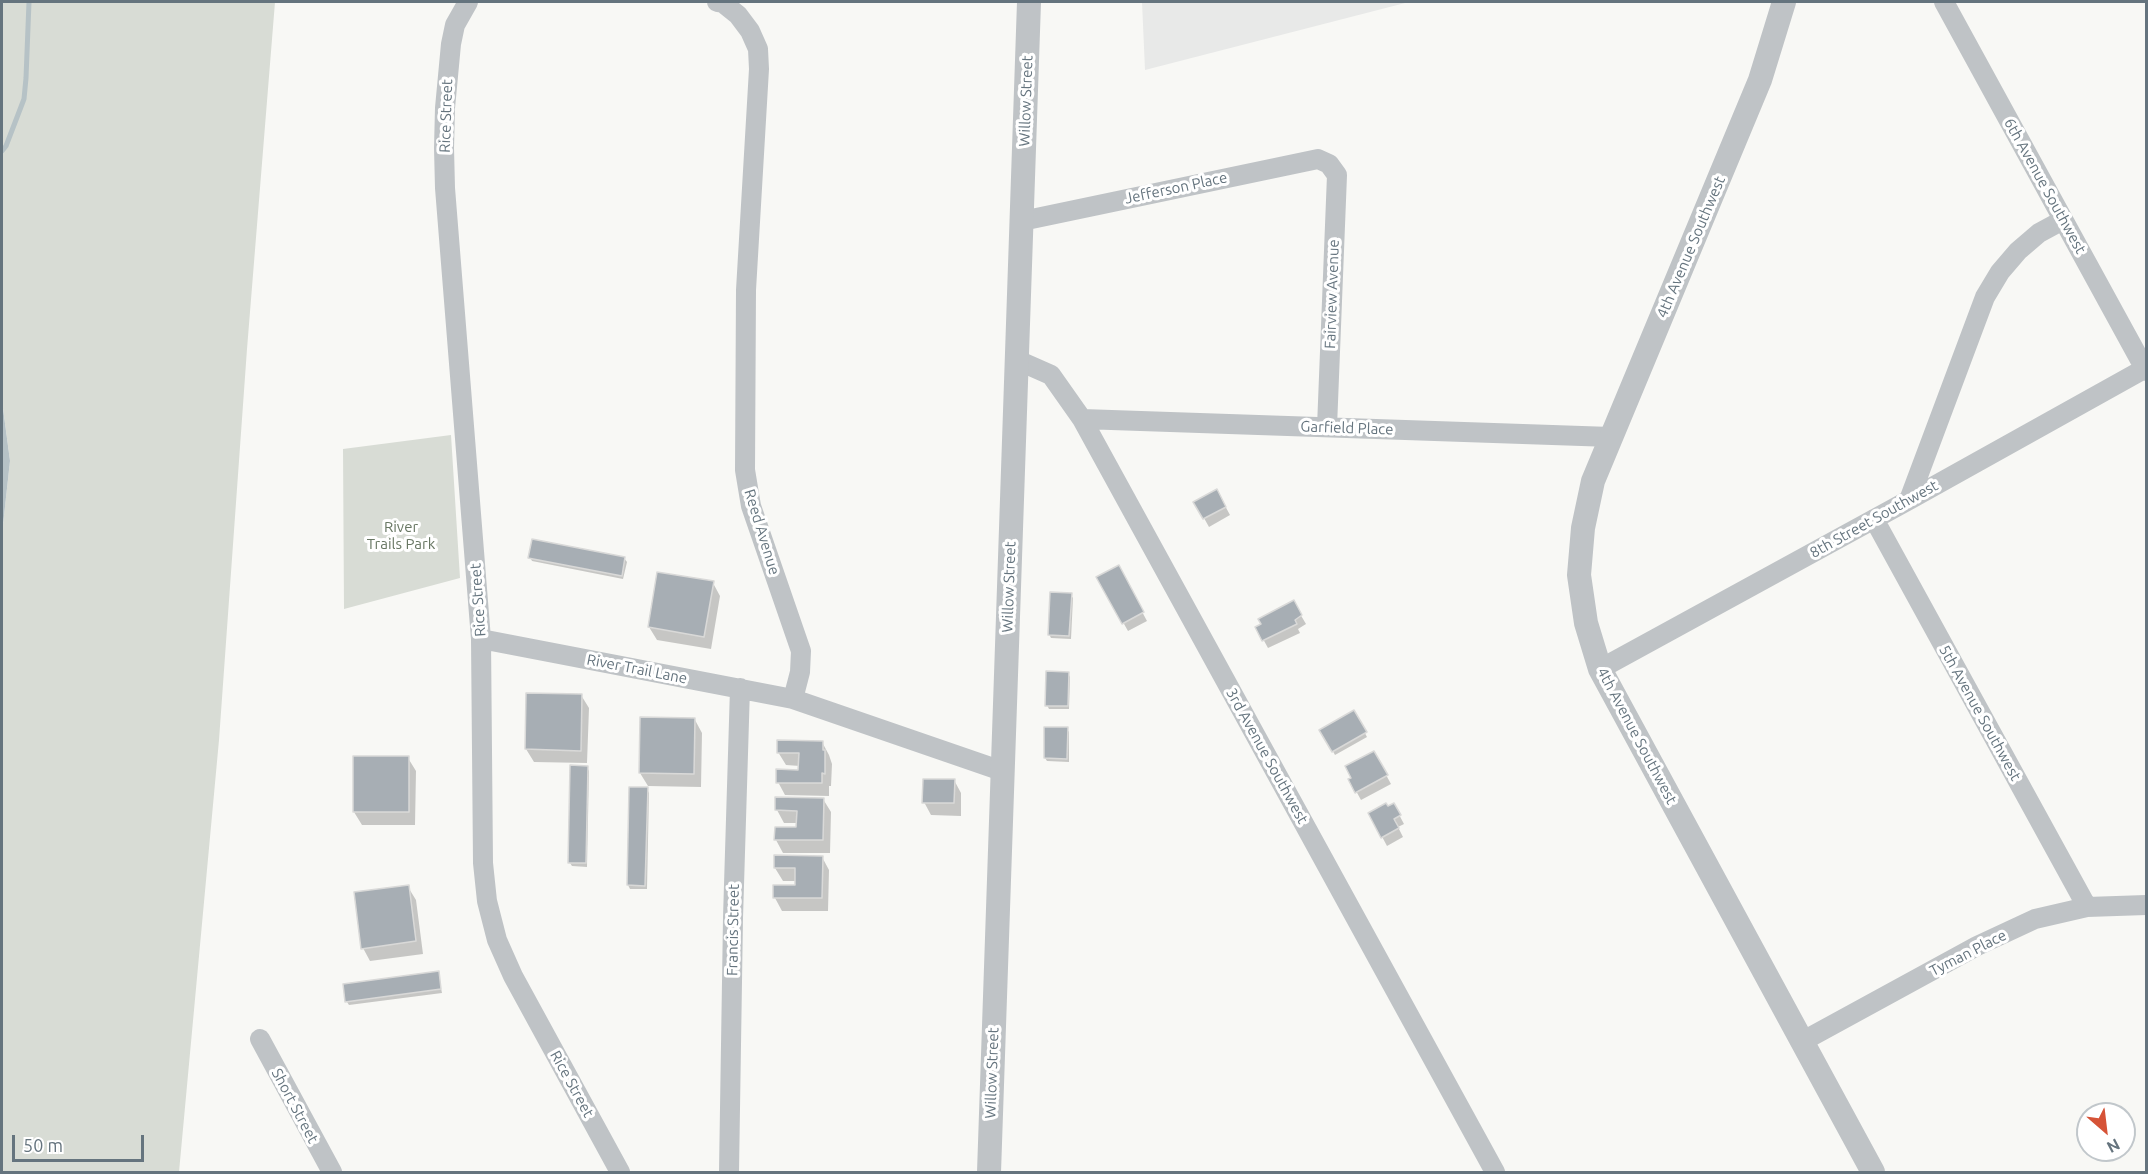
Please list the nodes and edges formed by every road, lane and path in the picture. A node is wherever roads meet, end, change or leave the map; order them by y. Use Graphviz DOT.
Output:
graph roads {
  1 [pos="468,2"];
  2 [pos="717,2"];
  3 [pos="1029,2"];
  4 [pos="1784,2"];
  5 [pos="1944,2"];
  6 [pos="1329,164"];
  7 [pos="2063,220"];
  8 [pos="1022,221"];
  9 [pos="1017,360"];
  10 [pos="2146,369"];
  11 [pos="1082,419"];
  12 [pos="1327,427"];
  13 [pos="1611,437"];
  14 [pos="1909,500"];
  15 [pos="1874,519"];
  16 [pos="481,639"];
  17 [pos="1600,669"];
  18 [pos="740,688"];
  19 [pos="793,699"];
  20 [pos="1002,771"];
  21 [pos="2146,905"];
  22 [pos="2087,907"];
  23 [pos="260,1039"];
  24 [pos="1803,1041"];
  25 [pos="1870,1171"];
  26 [pos="332,1173"];
  27 [pos="620,1173"];
  28 [pos="729,1173"];
  29 [pos="989,1173"];
  30 [pos="1495,1173"];
  1 -- 16 [label="street, Rice Street"];
  2 -- 19 [label="street, Reed Avenue"];
  3 -- 8 [label="street, Willow Street"];
  4 -- 13 [label="street, 4th Avenue Southwest"];
  5 -- 7 [label="street, 6th Avenue Southwest"];
  6 -- 8 [label="street, Jefferson Place"];
  6 -- 12 [label="street, Fairview Avenue"];
  7 -- 10 [label="street, 6th Avenue Southwest"];
  7 -- 14 [label="street"];
  8 -- 9 [label="street, Willow Street"];
  9 -- 11 [label="street, 3rd Avenue Southwest"];
  9 -- 20 [label="street, Willow Street"];
  10 -- 14 [label="street, 8th Street Southwest"];
  11 -- 12 [label="street, Garfield Place"];
  11 -- 30 [label="street, 3rd Avenue Southwest"];
  12 -- 13 [label="street, Garfield Place"];
  13 -- 17 [label="street, 4th Avenue Southwest"];
  14 -- 15 [label="street, 8th Street Southwest"];
  15 -- 17 [label="street, 8th Street Southwest"];
  15 -- 22 [label="street, 5th Avenue Southwest"];
  16 -- 18 [label="street, River Trail Lane"];
  16 -- 27 [label="street, Rice Street"];
  17 -- 24 [label="street, 4th Avenue Southwest"];
  18 -- 19 [label="street, River Trail Lane"];
  18 -- 28 [label="street, Francis Street"];
  19 -- 20 [label="street"];
  20 -- 29 [label="street, Willow Street"];
  21 -- 22 [label="street, Tyman Place"];
  22 -- 24 [label="street, Tyman Place"];
  23 -- 26 [label="street, Short Street"];
  24 -- 25 [label="street, 4th Avenue Southwest"];
}
